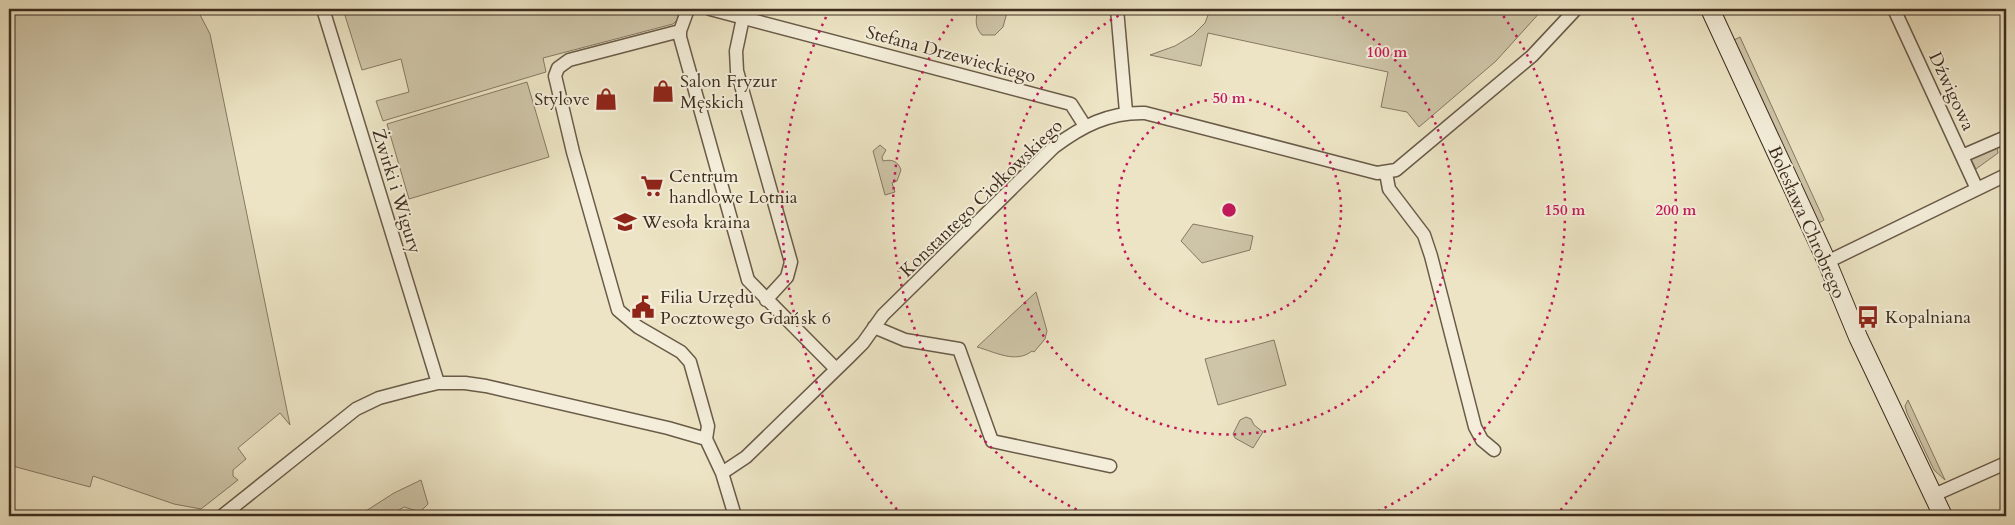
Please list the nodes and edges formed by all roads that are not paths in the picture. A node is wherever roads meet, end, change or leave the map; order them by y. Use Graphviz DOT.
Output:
graph roads {
  1 [pos="323,9"];
  2 [pos="688,9"];
  3 [pos="710,9"];
  4 [pos="1117,9"];
  5 [pos="1576,9"];
  6 [pos="1710,9"];
  7 [pos="1894,9"];
  8 [pos="743,18"];
  9 [pos="680,31"];
  10 [pos="1126,112"];
  11 [pos="1085,126"];
  12 [pos="2005,141"];
  13 [pos="1962,156"];
  14 [pos="1386,173"];
  15 [pos="2006,175"];
  16 [pos="1977,189"];
  17 [pos="1827,262"];
  18 [pos="766,300"];
  19 [pos="874,327"];
  20 [pos="836,369"];
  21 [pos="438,383"];
  22 [pos="706,439"];
  23 [pos="1494,450"];
  24 [pos="2006,463"];
  25 [pos="1110,466"];
  26 [pos="722,473"];
  27 [pos="1934,495"];
  28 [pos="222,516"];
  29 [pos="735,516"];
  30 [pos="1943,516"];
  1 -- 21 [label="street, Żwirki i Wigury"];
  2 -- 9 [label="street"];
  3 -- 8 [label="street, Stefana Drzewieckiego"];
  4 -- 10 [label="street"];
  5 -- 14 [label="street"];
  6 -- 17 [label="street, Bolesława Chrobrego"];
  7 -- 13 [label="street, Dźwigowa"];
  8 -- 11 [label="street, Stefana Drzewieckiego"];
  8 -- 18 [label="street"];
  9 -- 18 [label="street"];
  9 -- 22 [label="street"];
  10 -- 11 [label="street, Konstantego Ciołkowskiego"];
  10 -- 14 [label="street, Konstantego Ciołkowskiego"];
  11 -- 19 [label="street, Konstantego Ciołkowskiego"];
  12 -- 13 [label="street"];
  13 -- 16 [label="street, Dźwigowa"];
  14 -- 23 [label="street"];
  15 -- 16 [label="street"];
  16 -- 17 [label="street"];
  17 -- 27 [label="street, Bolesława Chrobrego"];
  18 -- 20 [label="street"];
  19 -- 20 [label="street, Konstantego Ciołkowskiego"];
  19 -- 25 [label="street"];
  20 -- 26 [label="street, Konstantego Ciołkowskiego"];
  21 -- 22 [label="street"];
  21 -- 28 [label="street"];
  22 -- 26 [label="street"];
  24 -- 27 [label="street"];
  26 -- 29 [label="street"];
  27 -- 30 [label="street, Bolesława Chrobrego"];
}
